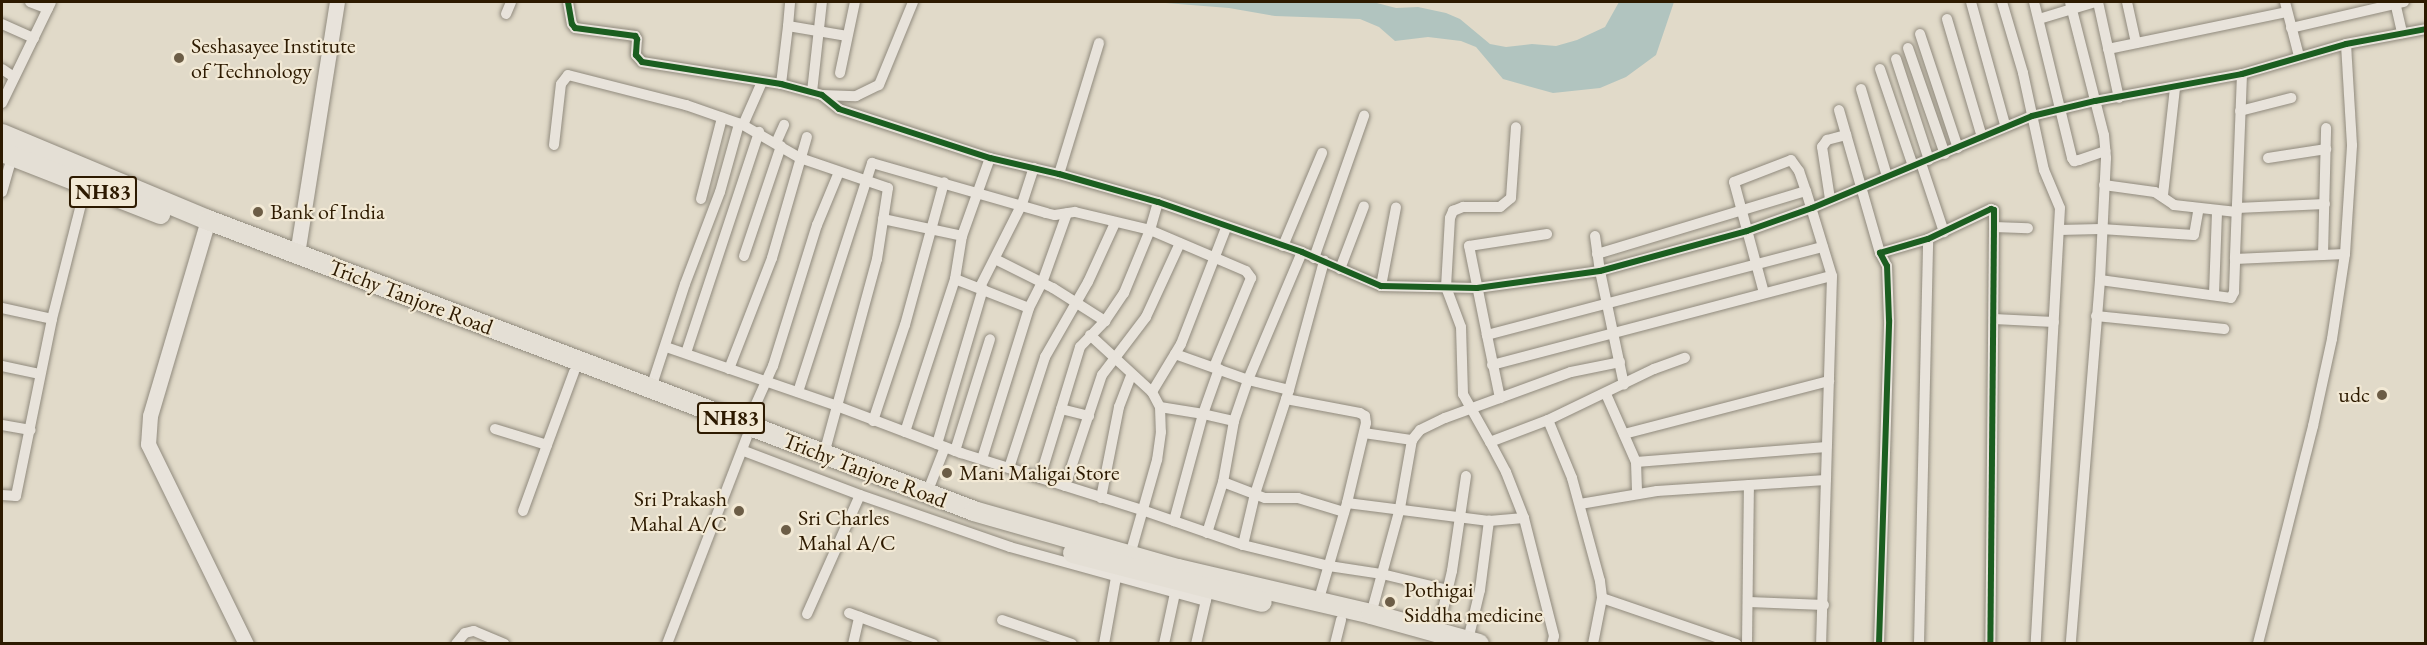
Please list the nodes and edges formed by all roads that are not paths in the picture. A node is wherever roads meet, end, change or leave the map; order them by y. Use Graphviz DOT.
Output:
graph roads {
  1 [pos="30,2"];
  2 [pos="337,2"];
  3 [pos="511,2"];
  4 [pos="568,2"];
  5 [pos="790,2"];
  6 [pos="822,2"];
  7 [pos="855,2"];
  8 [pos="911,2"];
  9 [pos="1971,2"];
  10 [pos="2002,2"];
  11 [pos="2034,2"];
  12 [pos="2096,2"];
  13 [pos="2127,2"];
  14 [pos="2399,2"];
  15 [pos="50,5"];
  16 [pos="2071,6"];
  17 [pos="2285,7"];
  18 [pos="506,14"];
  19 [pos="1947,19"];
  20 [pos="2039,19"];
  21 [pos="2,24"];
  22 [pos="788,26"];
  23 [pos="2291,27"];
  24 [pos="2426,29"];
  25 [pos="818,32"];
  26 [pos="2402,33"];
  27 [pos="1920,34"];
  28 [pos="847,36"];
  29 [pos="34,38"];
  30 [pos="1099,43"];
  31 [pos="2136,43"];
  32 [pos="2346,44"];
  33 [pos="1908,48"];
  34 [pos="2108,49"];
  35 [pos="2299,56"];
  36 [pos="1896,59"];
  37 [pos="2,69"];
  38 [pos="1880,69"];
  39 [pos="840,73"];
  40 [pos="2242,74"];
  41 [pos="14,77"];
  42 [pos="762,82"];
  43 [pos="781,84"];
  44 [pos="2175,88"];
  45 [pos="1861,89"];
  46 [pos="817,93"];
  47 [pos="2120,98"];
  48 [pos="2291,98"];
  49 [pos="2095,101"];
  50 [pos="2,103"];
  51 [pos="2061,109"];
  52 [pos="1839,110"];
  53 [pos="2240,111"];
  54 [pos="1364,116"];
  55 [pos="2032,116"];
  56 [pos="722,118"];
  57 [pos="741,124"];
  58 [pos="784,125"];
  59 [pos="2006,125"];
  60 [pos="1516,127"];
  61 [pos="2326,128"];
  62 [pos="759,132"];
  63 [pos="2,134"];
  64 [pos="1846,135"];
  65 [pos="807,137"];
  66 [pos="1982,137"];
  67 [pos="778,145"];
  68 [pos="554,146"];
  69 [pos="1959,148"];
  70 [pos="2326,149"];
  71 [pos="2105,151"];
  72 [pos="1322,153"];
  73 [pos="7,154"];
  74 [pos="1945,154"];
  75 [pos="800,158"];
  76 [pos="990,158"];
  77 [pos="2268,158"];
  78 [pos="1921,163"];
  79 [pos="1034,168"];
  80 [pos="839,172"];
  81 [pos="1059,174"];
  82 [pos="1887,176"];
  83 [pos="867,182"];
  84 [pos="944,183"];
  85 [pos="86,185"];
  86 [pos="2104,185"];
  87 [pos="1859,187"];
  88 [pos="1806,191"];
  89 [pos="2,192"];
  90 [pos="979,193"];
  91 [pos="2163,195"];
  92 [pos="701,199"];
  93 [pos="1830,199"];
  94 [pos="1158,202"];
  95 [pos="1022,204"];
  96 [pos="2325,204"];
  97 [pos="1364,206"];
  98 [pos="1396,207"];
  99 [pos="1812,208"];
  100 [pos="2199,208"];
  101 [pos="2237,210"];
  102 [pos="1740,211"];
  103 [pos="2217,212"];
  104 [pos="1067,213"];
  105 [pos="883,219"];
  106 [pos="1115,223"];
  107 [pos="206,225"];
  108 [pos="931,227"];
  109 [pos="1994,227"];
  110 [pos="1226,228"];
  111 [pos="2028,228"];
  112 [pos="2101,229"];
  113 [pos="1150,230"];
  114 [pos="2059,230"];
  115 [pos="1747,231"];
  116 [pos="1944,232"];
  117 [pos="1547,234"];
  118 [pos="962,236"];
  119 [pos="1595,236"];
  120 [pos="1929,239"];
  121 [pos="1180,243"];
  122 [pos="1283,246"];
  123 [pos="1823,247"];
  124 [pos="1302,252"];
  125 [pos="1880,253"];
  126 [pos="297,254"];
  127 [pos="1597,254"];
  128 [pos="2345,254"];
  129 [pos="2323,255"];
  130 [pos="744,256"];
  131 [pos="995,259"];
  132 [pos="1216,259"];
  133 [pos="2235,259"];
  134 [pos="1319,260"];
  135 [pos="1756,265"];
  136 [pos="1340,269"];
  137 [pos="1600,271"];
  138 [pos="1832,276"];
  139 [pos="955,279"];
  140 [pos="2100,280"];
  141 [pos="1042,283"];
  142 [pos="1382,286"];
  143 [pos="1446,287"];
  144 [pos="981,288"];
  145 [pos="1477,288"];
  146 [pos="1764,293"];
  147 [pos="2214,294"];
  148 [pos="1074,302"];
  149 [pos="1606,304"];
  150 [pos="2,308"];
  151 [pos="1029,308"];
  152 [pos="2097,316"];
  153 [pos="1994,319"];
  154 [pos="52,320"];
  155 [pos="1105,321"];
  156 [pos="2054,322"];
  157 [pos="2224,329"];
  158 [pos="1613,332"];
  159 [pos="1090,335"];
  160 [pos="1486,335"];
  161 [pos="990,339"];
  162 [pos="666,347"];
  163 [pos="686,352"];
  164 [pos="1175,354"];
  165 [pos="1113,358"];
  166 [pos="1685,358"];
  167 [pos="1620,362"];
  168 [pos="1492,365"];
  169 [pos="2,366"];
  170 [pos="1216,368"];
  171 [pos="729,369"];
  172 [pos="574,372"];
  173 [pos="40,374"];
  174 [pos="1131,375"];
  175 [pos="1248,380"];
  176 [pos="1828,381"];
  177 [pos="765,382"];
  178 [pos="1624,385"];
  179 [pos="651,388"];
  180 [pos="798,392"];
  181 [pos="1152,392"];
  182 [pos="1288,394"];
  183 [pos="1606,394"];
  184 [pos="1500,398"];
  185 [pos="837,406"];
  186 [pos="1160,407"];
  187 [pos="1470,409"];
  188 [pos="1060,410"];
  189 [pos="1203,414"];
  190 [pos="1089,416"];
  191 [pos="1548,420"];
  192 [pos="873,421"];
  193 [pos="1234,421"];
  194 [pos="2,425"];
  195 [pos="495,429"];
  196 [pos="31,430"];
  197 [pos="905,432"];
  198 [pos="1364,433"];
  199 [pos="1624,434"];
  200 [pos="746,438"];
  201 [pos="1412,440"];
  202 [pos="1490,442"];
  203 [pos="547,445"];
  204 [pos="946,447"];
  205 [pos="1826,447"];
  206 [pos="824,454"];
  207 [pos="982,459"];
  208 [pos="1636,462"];
  209 [pos="1009,468"];
  210 [pos="1466,476"];
  211 [pos="1040,478"];
  212 [pos="1826,480"];
  213 [pos="1223,482"];
  214 [pos="1749,485"];
  215 [pos="1065,486"];
  216 [pos="927,493"];
  217 [pos="1255,494"];
  218 [pos="1637,494"];
  219 [pos="2,495"];
  220 [pos="860,495"];
  221 [pos="1101,498"];
  222 [pos="1580,504"];
  223 [pos="1346,507"];
  224 [pos="1400,508"];
  225 [pos="1142,510"];
  226 [pos="523,511"];
  227 [pos="1462,517"];
  228 [pos="1524,518"];
  229 [pos="1174,521"];
  230 [pos="1490,521"];
  231 [pos="1207,533"];
  232 [pos="1243,545"];
  233 [pos="1130,555"];
  234 [pos="1329,566"];
  235 [pos="1382,574"];
  236 [pos="1116,577"];
  237 [pos="1448,590"];
  238 [pos="1175,593"];
  239 [pos="1207,596"];
  240 [pos="1602,598"];
  241 [pos="1318,602"];
  242 [pos="1749,602"];
  243 [pos="1824,605"];
  244 [pos="807,614"];
  245 [pos="1371,614"];
  246 [pos="1002,620"];
  247 [pos="1341,620"];
  248 [pos="1434,637"];
  249 [pos="1474,642"];
  250 [pos="1825,643"];
  251 [pos="246,644"];
  252 [pos="456,644"];
  253 [pos="504,644"];
  254 [pos="667,644"];
  255 [pos="853,644"];
  256 [pos="933,644"];
  257 [pos="1072,644"];
  258 [pos="1104,644"];
  259 [pos="1164,644"];
  260 [pos="1196,644"];
  261 [pos="1335,644"];
  262 [pos="1552,644"];
  263 [pos="1593,644"];
  264 [pos="1736,644"];
  265 [pos="1747,644"];
  266 [pos="1879,644"];
  267 [pos="1919,644"];
  268 [pos="1990,644"];
  269 [pos="2036,644"];
  270 [pos="2071,644"];
  271 [pos="2258,644"];
  1 -- 15 [label="street"];
  2 -- 126 [label="main road"];
  3 -- 18 [label="street"];
  4 -- 42 [label="street"];
  5 -- 22 [label="street"];
  6 -- 25 [label="street"];
  7 -- 28 [label="street"];
  8 -- 46 [label="street"];
  9 -- 59 [label="street"];
  10 -- 55 [label="street"];
  11 -- 20 [label="street"];
  12 -- 16 [label="street"];
  12 -- 34 [label="street"];
  13 -- 31 [label="street"];
  14 -- 23 [label="street"];
  14 -- 26 [label="street"];
  15 -- 29 [label="street"];
  16 -- 20 [label="street"];
  16 -- 49 [label="street"];
  17 -- 23 [label="street"];
  17 -- 31 [label="street"];
  19 -- 66 [label="street"];
  20 -- 51 [label="street"];
  21 -- 29 [label="street"];
  22 -- 25 [label="street"];
  22 -- 43 [label="street"];
  23 -- 35 [label="street"];
  24 -- 26 [label="street"];
  25 -- 28 [label="street"];
  25 -- 46 [label="street"];
  26 -- 32 [label="street"];
  27 -- 69 [label="street"];
  28 -- 39 [label="street"];
  29 -- 41 [label="street"];
  30 -- 81 [label="street"];
  31 -- 34 [label="street"];
  32 -- 35 [label="street"];
  32 -- 128 [label="street"];
  33 -- 74 [label="street"];
  34 -- 47 [label="street"];
  35 -- 40 [label="street"];
  36 -- 78 [label="street"];
  37 -- 41 [label="street"];
  38 -- 78 [label="street"];
  40 -- 44 [label="street"];
  40 -- 53 [label="street"];
  41 -- 50 [label="street"];
  42 -- 43 [label="street"];
  42 -- 57 [label="street"];
  43 -- 46 [label="street"];
  44 -- 47 [label="street"];
  44 -- 91 [label="street"];
  45 -- 82 [label="street"];
  46 -- 76 [label="street"];
  47 -- 49 [label="street"];
  48 -- 53 [label="street"];
  49 -- 51 [label="street"];
  49 -- 71 [label="street"];
  51 -- 55 [label="street"];
  51 -- 71 [label="street"];
  52 -- 64 [label="street"];
  53 -- 101 [label="street"];
  54 -- 134 [label="street"];
  55 -- 59 [label="street"];
  55 -- 114 [label="street"];
  56 -- 57 [label="street"];
  56 -- 68 [label="street"];
  56 -- 92 [label="street"];
  57 -- 62 [label="street"];
  57 -- 162 [label="street"];
  58 -- 67 [label="street"];
  59 -- 66 [label="street"];
  60 -- 143 [label="street"];
  61 -- 70 [label="street"];
  62 -- 67 [label="street"];
  62 -- 163 [label="street"];
  63 -- 107 [label="highway, Trichy Tanjore Road / NH83"];
  64 -- 87 [label="street"];
  64 -- 93 [label="street"];
  65 -- 75 [label="street"];
  66 -- 69 [label="street"];
  67 -- 75 [label="street"];
  67 -- 130 [label="street"];
  69 -- 74 [label="street"];
  70 -- 77 [label="street"];
  70 -- 96 [label="street"];
  71 -- 86 [label="street"];
  72 -- 122 [label="street"];
  73 -- 85 [label="highway, Trichy Tanjore Road / NH83"];
  73 -- 89 [label="street"];
  74 -- 78 [label="street"];
  75 -- 80 [label="street"];
  75 -- 171 [label="street"];
  76 -- 79 [label="street"];
  76 -- 90 [label="street"];
  78 -- 82 [label="street"];
  78 -- 116 [label="street"];
  79 -- 81 [label="street"];
  79 -- 95 [label="street"];
  80 -- 83 [label="street"];
  80 -- 177 [label="street"];
  81 -- 94 [label="street"];
  82 -- 87 [label="street"];
  83 -- 84 [label="street"];
  83 -- 105 [label="street"];
  83 -- 180 [label="street"];
  84 -- 90 [label="street"];
  84 -- 108 [label="street"];
  85 -- 107 [label="highway, Trichy Tanjore Road / NH83"];
  85 -- 154 [label="street"];
  86 -- 91 [label="street"];
  86 -- 112 [label="street"];
  87 -- 93 [label="street"];
  87 -- 125 [label="street"];
  88 -- 99 [label="street"];
  88 -- 102 [label="street"];
  88 -- 102 [label="street"];
  90 -- 95 [label="street"];
  90 -- 118 [label="street"];
  91 -- 100 [label="street"];
  93 -- 99 [label="street"];
  94 -- 110 [label="street"];
  94 -- 113 [label="street"];
  95 -- 104 [label="street"];
  95 -- 131 [label="street"];
  96 -- 101 [label="street"];
  96 -- 129 [label="street"];
  97 -- 136 [label="street"];
  98 -- 142 [label="street"];
  99 -- 115 [label="street"];
  99 -- 123 [label="street"];
  100 -- 103 [label="street"];
  100 -- 112 [label="street"];
  101 -- 103 [label="street"];
  101 -- 133 [label="street"];
  102 -- 115 [label="street"];
  102 -- 127 [label="street"];
  103 -- 147 [label="street"];
  104 -- 106 [label="street"];
  104 -- 141 [label="street"];
  105 -- 108 [label="street"];
  105 -- 185 [label="street"];
  106 -- 113 [label="street"];
  106 -- 148 [label="street"];
  107 -- 126 [label="highway, Trichy Tanjore Road / NH83"];
  107 -- 172 [label="highway, Trichy Tanjore Road / NH83"];
  107 -- 251 [label="main road"];
  108 -- 118 [label="street"];
  108 -- 192 [label="street"];
  109 -- 111 [label="street"];
  109 -- 116 [label="street"];
  109 -- 153 [label="street"];
  110 -- 122 [label="street"];
  110 -- 132 [label="street"];
  112 -- 114 [label="street"];
  112 -- 140 [label="street"];
  113 -- 121 [label="street"];
  113 -- 155 [label="street"];
  114 -- 156 [label="street"];
  115 -- 135 [label="street"];
  115 -- 137 [label="street"];
  116 -- 120 [label="street"];
  117 -- 145 [label="street"];
  118 -- 139 [label="street"];
  119 -- 127 [label="street"];
  120 -- 125 [label="street"];
  120 -- 267 [label="street"];
  121 -- 132 [label="street"];
  121 -- 165 [label="street"];
  122 -- 124 [label="street"];
  123 -- 135 [label="street"];
  123 -- 138 [label="street"];
  124 -- 134 [label="street"];
  124 -- 175 [label="street"];
  125 -- 266 [label="street"];
  126 -- 179 [label="highway, Trichy Tanjore Road / NH83"];
  127 -- 137 [label="street"];
  128 -- 129 [label="street"];
  128 -- 271 [label="street"];
  129 -- 133 [label="street"];
  131 -- 141 [label="street"];
  131 -- 144 [label="street"];
  132 -- 164 [label="street"];
  132 -- 170 [label="street"];
  133 -- 147 [label="street"];
  134 -- 136 [label="street"];
  134 -- 182 [label="street"];
  135 -- 146 [label="street"];
  135 -- 149 [label="street"];
  136 -- 142 [label="street"];
  137 -- 145 [label="street"];
  137 -- 149 [label="street"];
  138 -- 146 [label="street"];
  138 -- 176 [label="street"];
  139 -- 144 [label="street"];
  139 -- 197 [label="street"];
  140 -- 147 [label="street"];
  140 -- 152 [label="street"];
  141 -- 148 [label="street"];
  141 -- 151 [label="street"];
  142 -- 143 [label="street"];
  143 -- 145 [label="street"];
  143 -- 187 [label="street"];
  144 -- 151 [label="street"];
  144 -- 204 [label="street"];
  145 -- 160 [label="street"];
  146 -- 158 [label="street"];
  148 -- 155 [label="street"];
  148 -- 209 [label="street"];
  149 -- 158 [label="street"];
  149 -- 160 [label="street"];
  150 -- 154 [label="street"];
  151 -- 207 [label="street"];
  152 -- 157 [label="street"];
  152 -- 270 [label="street"];
  153 -- 156 [label="street"];
  153 -- 268 [label="street"];
  154 -- 173 [label="street"];
  155 -- 159 [label="street"];
  156 -- 269 [label="street"];
  158 -- 167 [label="street"];
  158 -- 168 [label="street"];
  159 -- 165 [label="street"];
  159 -- 188 [label="street"];
  160 -- 168 [label="street"];
  161 -- 204 [label="street"];
  162 -- 163 [label="street"];
  162 -- 179 [label="street"];
  163 -- 171 [label="street"];
  164 -- 170 [label="street"];
  164 -- 181 [label="street"];
  165 -- 174 [label="street"];
  165 -- 190 [label="street"];
  166 -- 178 [label="street"];
  167 -- 178 [label="street"];
  167 -- 184 [label="street"];
  168 -- 184 [label="street"];
  169 -- 173 [label="street"];
  170 -- 175 [label="street"];
  170 -- 189 [label="street"];
  171 -- 177 [label="street"];
  172 -- 200 [label="highway, Trichy Tanjore Road / NH83"];
  172 -- 203 [label="street"];
  173 -- 196 [label="street"];
  174 -- 181 [label="street"];
  174 -- 221 [label="street"];
  175 -- 182 [label="street"];
  175 -- 193 [label="street"];
  176 -- 199 [label="street"];
  176 -- 205 [label="street"];
  177 -- 180 [label="street"];
  177 -- 200 [label="street"];
  178 -- 183 [label="street"];
  179 -- 200 [label="highway, Trichy Tanjore Road / NH83"];
  180 -- 185 [label="street"];
  181 -- 186 [label="street"];
  182 -- 198 [label="street"];
  182 -- 217 [label="street"];
  183 -- 191 [label="street"];
  183 -- 199 [label="street"];
  184 -- 187 [label="street"];
  185 -- 192 [label="street"];
  185 -- 206 [label="street"];
  186 -- 189 [label="street"];
  186 -- 225 [label="street"];
  187 -- 201 [label="street"];
  187 -- 202 [label="street"];
  188 -- 190 [label="street"];
  188 -- 211 [label="street"];
  189 -- 193 [label="street"];
  189 -- 229 [label="street"];
  190 -- 215 [label="street"];
  191 -- 202 [label="street"];
  191 -- 222 [label="street"];
  192 -- 197 [label="street"];
  193 -- 213 [label="street"];
  194 -- 196 [label="street"];
  195 -- 203 [label="street"];
  196 -- 219 [label="street"];
  197 -- 204 [label="street"];
  198 -- 201 [label="street"];
  198 -- 223 [label="street"];
  199 -- 208 [label="street"];
  200 -- 206 [label="highway, Trichy Tanjore Road / NH83"];
  200 -- 220 [label="street"];
  200 -- 239 [label="highway, Trichy Tanjore Road / NH83"];
  200 -- 254 [label="street"];
  201 -- 224 [label="street"];
  202 -- 228 [label="street"];
  203 -- 226 [label="street"];
  204 -- 207 [label="street"];
  204 -- 216 [label="street"];
  205 -- 208 [label="street"];
  205 -- 212 [label="street"];
  206 -- 216 [label="highway, Trichy Tanjore Road / NH83"];
  207 -- 209 [label="street"];
  208 -- 218 [label="street"];
  209 -- 211 [label="street"];
  210 -- 227 [label="street"];
  211 -- 215 [label="street"];
  212 -- 214 [label="street"];
  212 -- 243 [label="street"];
  213 -- 217 [label="street"];
  213 -- 231 [label="street"];
  214 -- 218 [label="street"];
  214 -- 242 [label="street"];
  215 -- 221 [label="street"];
  216 -- 233 [label="highway, Trichy Tanjore Road / NH83"];
  217 -- 223 [label="street"];
  217 -- 232 [label="street"];
  218 -- 222 [label="street"];
  220 -- 236 [label="street"];
  220 -- 244 [label="street"];
  221 -- 225 [label="street"];
  222 -- 240 [label="street"];
  223 -- 224 [label="street"];
  223 -- 234 [label="street"];
  224 -- 227 [label="street"];
  224 -- 235 [label="street"];
  225 -- 229 [label="street"];
  225 -- 233 [label="street"];
  227 -- 230 [label="street"];
  227 -- 237 [label="street"];
  228 -- 230 [label="street"];
  228 -- 262 [label="street"];
  229 -- 231 [label="street"];
  230 -- 249 [label="street"];
  231 -- 232 [label="street"];
  232 -- 234 [label="street"];
  233 -- 241 [label="highway, Trichy Tanjore Road / NH83"];
  234 -- 235 [label="street"];
  234 -- 241 [label="street"];
  235 -- 237 [label="street"];
  235 -- 245 [label="street"];
  236 -- 238 [label="street"];
  236 -- 258 [label="street"];
  237 -- 248 [label="street"];
  238 -- 239 [label="street"];
  238 -- 259 [label="street"];
  239 -- 247 [label="highway, Trichy Tanjore Road / NH83"];
  239 -- 260 [label="street"];
  240 -- 263 [label="street"];
  240 -- 264 [label="street"];
  241 -- 245 [label="highway, Trichy Tanjore Road / NH83"];
  242 -- 243 [label="street"];
  242 -- 265 [label="street"];
  243 -- 250 [label="street"];
  245 -- 248 [label="highway, Trichy Tanjore Road / NH83"];
  246 -- 257 [label="street"];
  247 -- 248 [label="highway, Trichy Tanjore Road / NH83"];
  247 -- 261 [label="street"];
  248 -- 249 [label="highway, Trichy Tanjore Road / NH83"];
  252 -- 253 [label="street"];
  255 -- 256 [label="street"];
}
